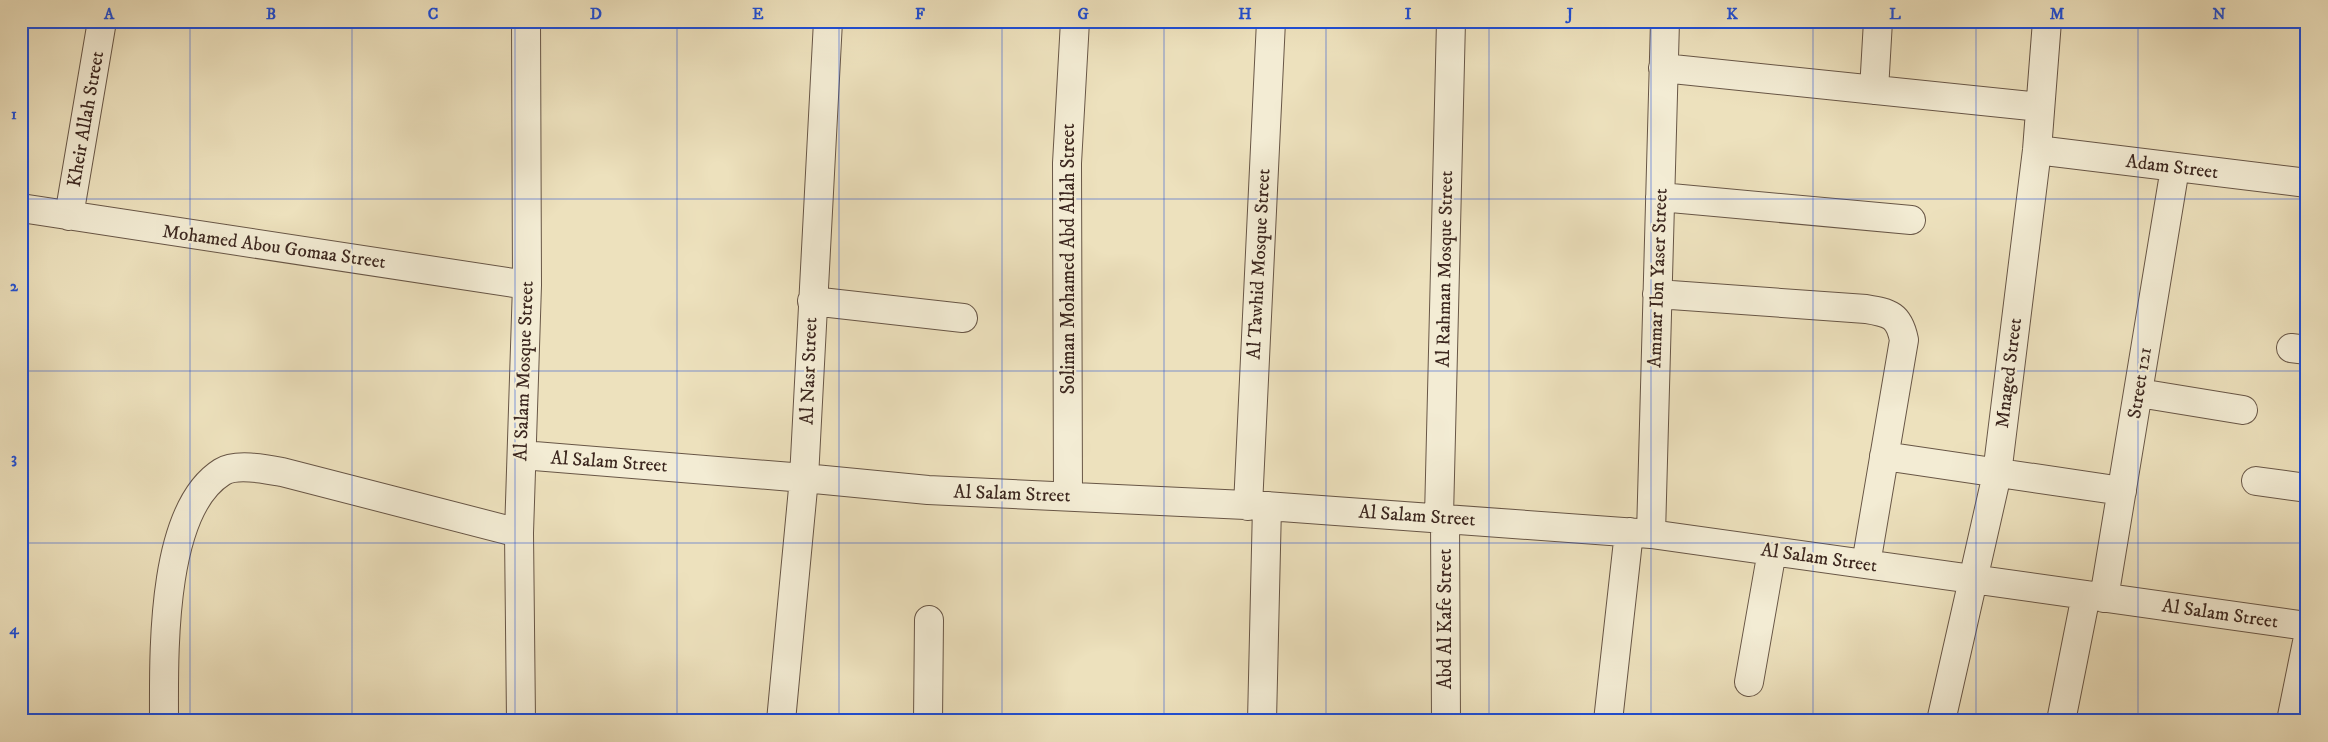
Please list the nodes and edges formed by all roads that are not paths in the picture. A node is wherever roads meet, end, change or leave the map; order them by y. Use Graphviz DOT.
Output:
graph roads {
  1 [pos="102,21"];
  2 [pos="526,21"];
  3 [pos="828,21"];
  4 [pos="1075,21"];
  5 [pos="1271,21"];
  6 [pos="1451,21"];
  7 [pos="1665,21"];
  8 [pos="1878,21"];
  9 [pos="2047,21"];
  10 [pos="1663,68"];
  11 [pos="1874,90"];
  12 [pos="2040,107"];
  13 [pos="2037,150"];
  14 [pos="2175,168"];
  15 [pos="2307,184"];
  16 [pos="1660,197"];
  17 [pos="21,208"];
  18 [pos="69,216"];
  19 [pos="1911,220"];
  20 [pos="527,285"];
  21 [pos="1657,294"];
  22 [pos="812,301"];
  23 [pos="962,318"];
  24 [pos="2139,394"];
  25 [pos="2243,410"];
  26 [pos="522,455"];
  27 [pos="1884,456"];
  28 [pos="1996,474"];
  29 [pos="804,478"];
  30 [pos="2256,481"];
  31 [pos="2307,488"];
  32 [pos="2122,491"];
  33 [pos="1068,496"];
  34 [pos="1257,506"];
  35 [pos="1442,517"];
  36 [pos="519,532"];
  37 [pos="1640,533"];
  38 [pos="1772,551"];
  39 [pos="1866,564"];
  40 [pos="1974,579"];
  41 [pos="2095,596"];
  42 [pos="929,620"];
  43 [pos="2307,626"];
  44 [pos="2307,642"];
  45 [pos="1748,682"];
  46 [pos="164,721"];
  47 [pos="521,721"];
  48 [pos="781,721"];
  49 [pos="928,721"];
  50 [pos="1262,721"];
  51 [pos="1446,721"];
  52 [pos="1608,721"];
  53 [pos="1941,721"];
  54 [pos="2061,721"];
  55 [pos="2291,721"];
  1 -- 18 [label="street, Kheir Allah Street"];
  2 -- 20 [label="street, Al Salam Mosque Street"];
  3 -- 22 [label="street, Al Nasr Street"];
  4 -- 33 [label="street, Soliman Mohamed Abd Allah Street"];
  5 -- 34 [label="street, Al Tawhid Mosque Street"];
  6 -- 35 [label="street, Al Rahman Mosque Street"];
  7 -- 10 [label="street, Ammar Ibn Yaser Street"];
  8 -- 11 [label="street"];
  9 -- 12 [label="street, Mnaged Street"];
  10 -- 11 [label="street"];
  10 -- 16 [label="street, Ammar Ibn Yaser Street"];
  11 -- 12 [label="street"];
  12 -- 13 [label="street, Mnaged Street"];
  13 -- 14 [label="street, Adam Street"];
  13 -- 28 [label="street, Mnaged Street"];
  14 -- 15 [label="street, Adam Street"];
  14 -- 24 [label="street, Street 121"];
  16 -- 19 [label="street"];
  16 -- 21 [label="street, Ammar Ibn Yaser Street"];
  17 -- 18 [label="street, Mohamed Abou Gomaa Street"];
  18 -- 20 [label="street, Mohamed Abou Gomaa Street"];
  20 -- 26 [label="street, Al Salam Mosque Street"];
  21 -- 27 [label="street"];
  21 -- 37 [label="street, Ammar Ibn Yaser Street"];
  22 -- 23 [label="street"];
  22 -- 29 [label="street, Al Nasr Street"];
  24 -- 25 [label="street"];
  24 -- 32 [label="street, Street 121"];
  26 -- 29 [label="street, Al Salam Street"];
  26 -- 36 [label="street, Al Salam Mosque Street"];
  27 -- 28 [label="street"];
  27 -- 39 [label="street"];
  28 -- 32 [label="street"];
  28 -- 40 [label="street, Mnaged Street"];
  29 -- 33 [label="street, Al Salam Street"];
  29 -- 48 [label="street, Al Nasr Street"];
  30 -- 31 [label="street"];
  32 -- 41 [label="street, Street 121"];
  33 -- 34 [label="street, Al Salam Street"];
  34 -- 35 [label="street, Al Salam Street"];
  34 -- 50 [label="street, Al Tawhid Mosque Street"];
  35 -- 37 [label="street, Al Salam Street"];
  35 -- 51 [label="street, Abd Al Kafe Street"];
  36 -- 46 [label="street"];
  36 -- 47 [label="street, Al Salam Mosque Street"];
  37 -- 38 [label="street, Al Salam Street"];
  37 -- 52 [label="street, Ammar Ibn Yaser Street"];
  38 -- 39 [label="street, Al Salam Street"];
  38 -- 45 [label="street"];
  39 -- 40 [label="street, Al Salam Street"];
  40 -- 41 [label="street, Al Salam Street"];
  40 -- 53 [label="street, Mnaged Street"];
  41 -- 43 [label="street, Al Salam Street"];
  41 -- 54 [label="street, Street 121"];
  42 -- 49 [label="street"];
  44 -- 55 [label="street"];
}
